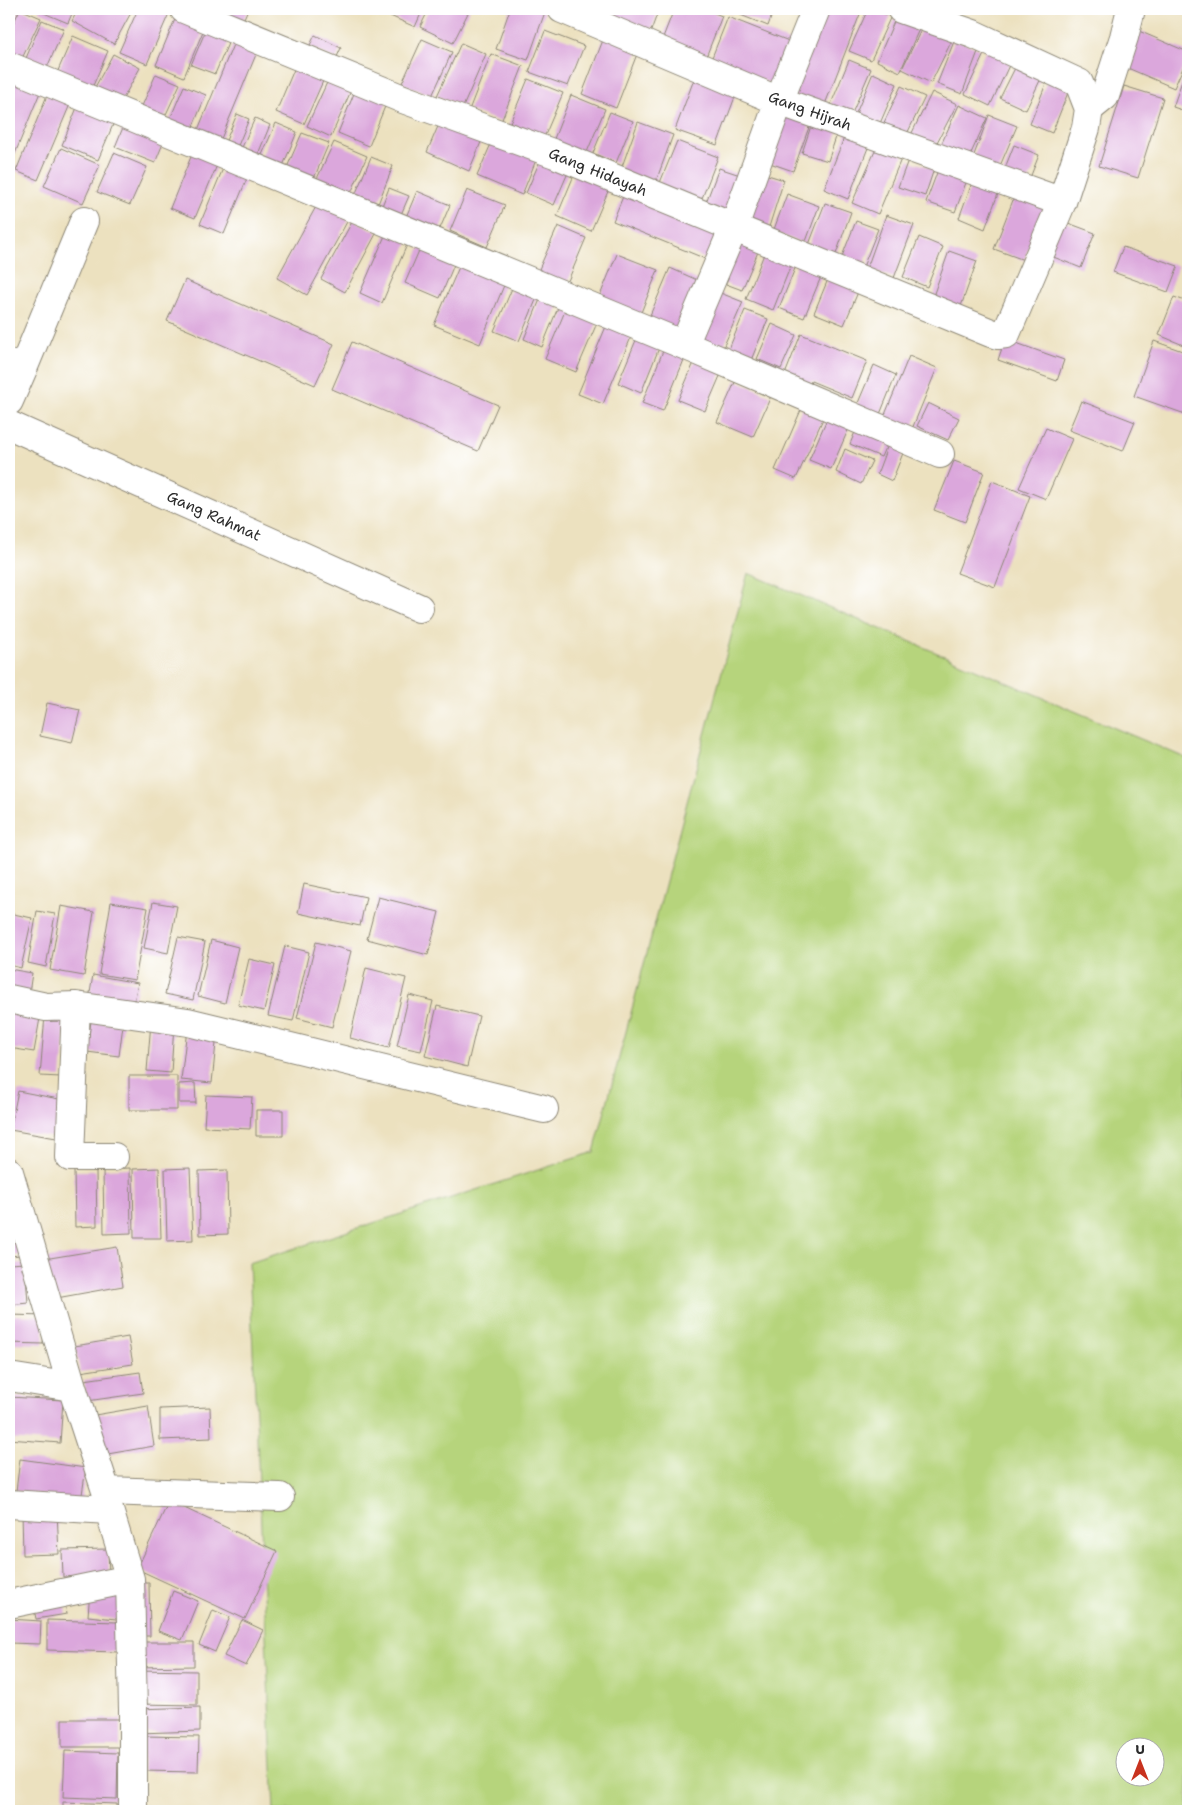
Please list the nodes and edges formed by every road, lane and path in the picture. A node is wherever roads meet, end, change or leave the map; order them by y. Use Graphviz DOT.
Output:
graph roads {
  1 [pos="184,9"];
  2 [pos="562,9"];
  3 [pos="816,9"];
  4 [pos="901,9"];
  5 [pos="1130,9"];
  6 [pos="9,66"];
  7 [pos="779,101"];
  8 [pos="1089,109"];
  9 [pos="1062,202"];
  10 [pos="84,221"];
  11 [pos="734,227"];
  12 [pos="684,345"];
  13 [pos="16,367"];
  14 [pos="9,401"];
  15 [pos="9,425"];
  16 [pos="940,454"];
  17 [pos="419,608"];
  18 [pos="9,999"];
  19 [pos="76,1006"];
  20 [pos="544,1110"];
  21 [pos="114,1157"];
  22 [pos="9,1172"];
  23 [pos="9,1377"];
  24 [pos="72,1387"];
  25 [pos="280,1497"];
  26 [pos="107,1500"];
  27 [pos="9,1504"];
  28 [pos="130,1579"];
  29 [pos="9,1604"];
  30 [pos="132,1811"];
  1 -- 11 [label="street, Gang Hidayah"];
  2 -- 7 [label="street, Gang Hijrah"];
  3 -- 7 [label="street"];
  4 -- 8 [label="street"];
  5 -- 8 [label="street"];
  6 -- 12 [label="street"];
  7 -- 9 [label="street, Gang Hijrah"];
  7 -- 11 [label="street"];
  8 -- 9 [label="street"];
  9 -- 11 [label="street, Gang Hidayah"];
  10 -- 13 [label="street"];
  11 -- 12 [label="street"];
  12 -- 16 [label="street"];
  13 -- 14 [label="street"];
  15 -- 17 [label="street, Gang Rahmat"];
  18 -- 19 [label="street"];
  19 -- 20 [label="street"];
  19 -- 21 [label="street"];
  22 -- 24 [label="street"];
  23 -- 24 [label="street"];
  24 -- 26 [label="street"];
  25 -- 26 [label="street"];
  26 -- 27 [label="street"];
  26 -- 28 [label="street"];
  28 -- 29 [label="street"];
  28 -- 30 [label="street"];
}
